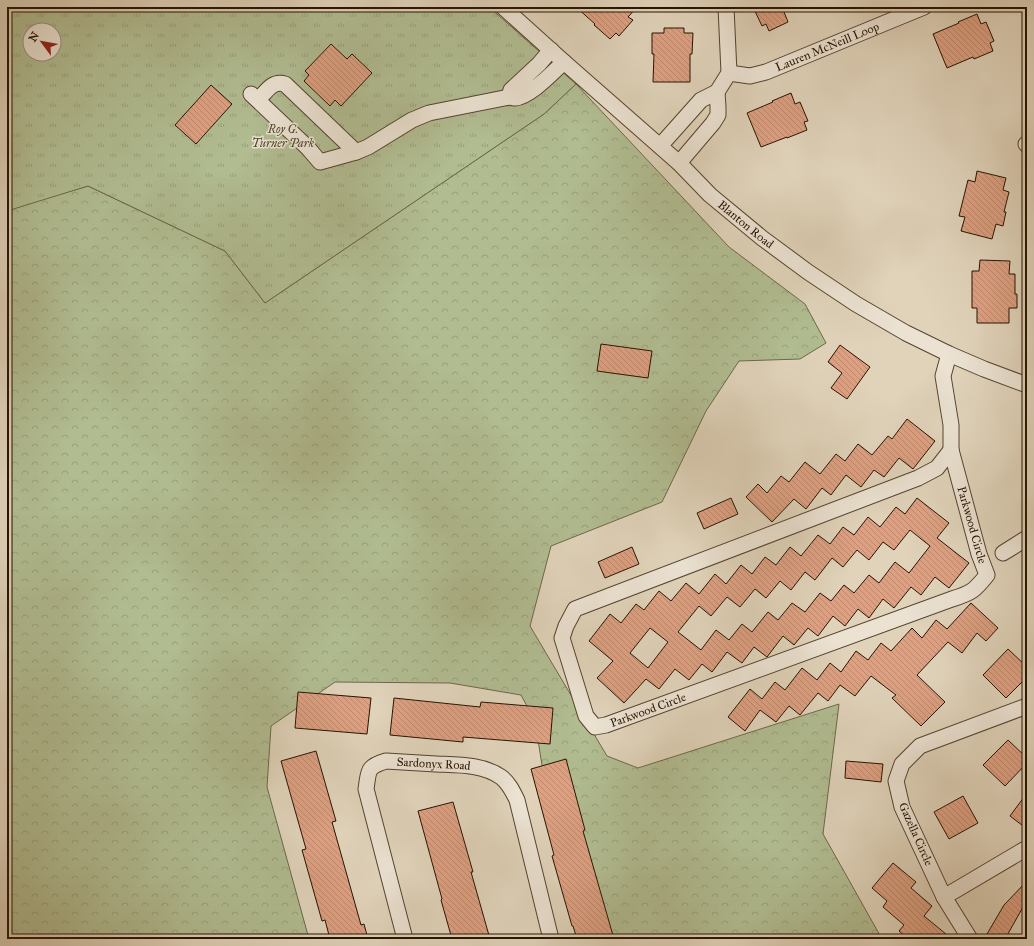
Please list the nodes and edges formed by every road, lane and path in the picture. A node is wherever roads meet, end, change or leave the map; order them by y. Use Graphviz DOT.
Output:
graph roads {
  1 [pos="503,7"];
  2 [pos="726,7"];
  3 [pos="924,7"];
  4 [pos="551,50"];
  5 [pos="564,62"];
  6 [pos="729,73"];
  7 [pos="717,92"];
  8 [pos="509,97"];
  9 [pos="660,146"];
  10 [pos="356,152"];
  11 [pos="679,163"];
  12 [pos="949,354"];
  13 [pos="1027,385"];
  14 [pos="951,450"];
  15 [pos="1027,538"];
  16 [pos="1002,553"];
  17 [pos="1027,706"];
  18 [pos="1027,848"];
  19 [pos="944,896"];
  20 [pos="405,939"];
  21 [pos="551,939"];
  22 [pos="970,939"];
  1 -- 4 [label="street, Blanton Road"];
  2 -- 6 [label="street"];
  3 -- 6 [label="street, Lauren McNeill Loop"];
  4 -- 5 [label="street, Blanton Road"];
  4 -- 8 [label="street"];
  5 -- 8 [label="street"];
  5 -- 9 [label="street, Blanton Road"];
  6 -- 7 [label="street"];
  7 -- 9 [label="street"];
  7 -- 11 [label="street"];
  8 -- 10 [label="street"];
  9 -- 11 [label="street, Blanton Road"];
  10 -- 10 [label="street"];
  11 -- 12 [label="street, Blanton Road"];
  12 -- 13 [label="street, Blanton Road"];
  12 -- 14 [label="street, Parkwood Circle"];
  14 -- 14 [label="street, Parkwood Circle"];
  15 -- 16 [label="street"];
  17 -- 19 [label="street, Gazella Circle"];
  18 -- 19 [label="street"];
  19 -- 22 [label="street, Gazella Circle"];
  20 -- 21 [label="street, Sardonyx Road"];
}
